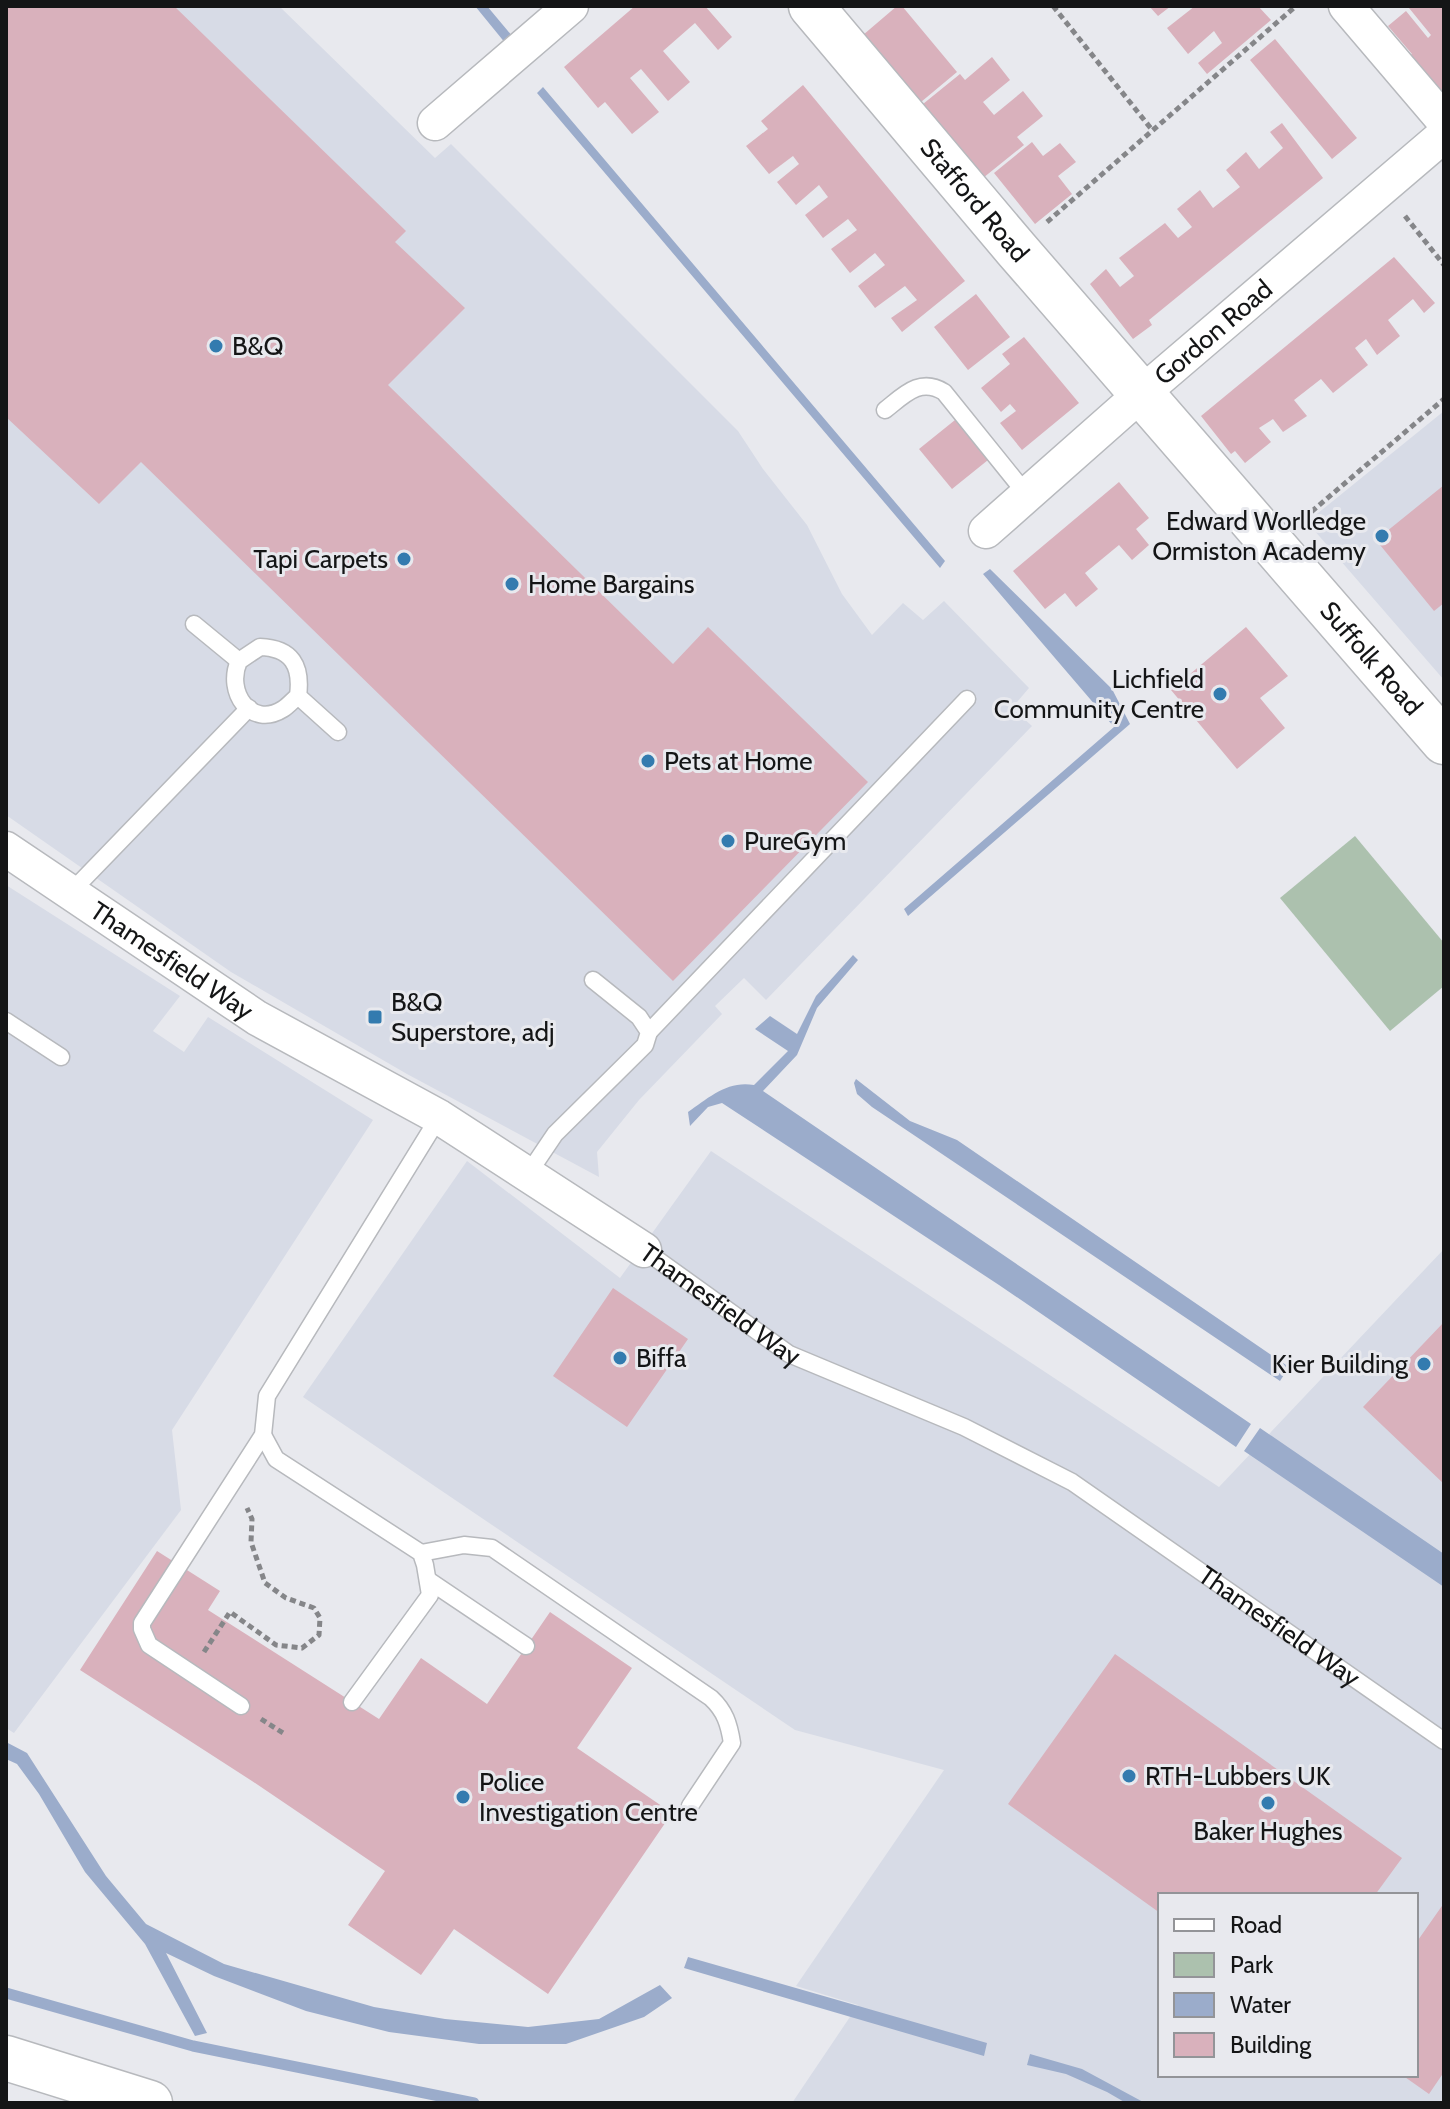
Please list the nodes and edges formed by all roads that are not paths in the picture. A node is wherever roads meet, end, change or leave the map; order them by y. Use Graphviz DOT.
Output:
graph roads {
  1 [pos="571,6"];
  2 [pos="811,6"];
  3 [pos="1346,6"];
  4 [pos="1444,121"];
  5 [pos="435,123"];
  6 [pos="1444,135"];
  7 [pos="1141,394"];
  8 [pos="885,410"];
  9 [pos="1027,495"];
  10 [pos="986,531"];
  11 [pos="194,624"];
  12 [pos="239,661"];
  13 [pos="298,696"];
  14 [pos="967,699"];
  15 [pos="249,708"];
  16 [pos="338,732"];
  17 [pos="1444,742"];
  18 [pos="6,849"];
  19 [pos="71,892"];
  20 [pos="593,980"];
  21 [pos="6,1021"];
  22 [pos="649,1032"];
  23 [pos="61,1057"];
  24 [pos="439,1117"];
  25 [pos="528,1174"];
  26 [pos="644,1250"];
  27 [pos="263,1435"];
  28 [pos="421,1553"];
  29 [pos="428,1580"];
  30 [pos="526,1646"];
  31 [pos="352,1702"];
  32 [pos="241,1706"];
  33 [pos="1444,1741"];
  34 [pos="690,1806"];
  35 [pos="6,2058"];
  36 [pos="150,2103"];
  1 -- 5 [label="street"];
  2 -- 7 [label="main road, Stafford Road"];
  3 -- 4 [label="street"];
  6 -- 7 [label="street, Gordon Road"];
  7 -- 9 [label="street, Gordon Road"];
  7 -- 17 [label="main road, Suffolk Road"];
  8 -- 9 [label="lane"];
  9 -- 10 [label="street, Gordon Road"];
  11 -- 12 [label="lane"];
  12 -- 13 [label="lane"];
  12 -- 15 [label="lane"];
  13 -- 15 [label="lane"];
  13 -- 16 [label="lane"];
  14 -- 22 [label="lane"];
  15 -- 19 [label="lane"];
  18 -- 19 [label="street, Thamesfield Way"];
  19 -- 24 [label="street, Thamesfield Way"];
  20 -- 22 [label="lane"];
  21 -- 23 [label="lane"];
  22 -- 25 [label="lane"];
  24 -- 25 [label="street, Thamesfield Way"];
  24 -- 27 [label="lane"];
  25 -- 26 [label="street, Thamesfield Way"];
  26 -- 33 [label="lane, Thamesfield Way"];
  27 -- 28 [label="lane"];
  27 -- 32 [label="lane"];
  28 -- 29 [label="lane"];
  28 -- 34 [label="lane"];
  29 -- 30 [label="lane"];
  29 -- 31 [label="lane"];
  35 -- 36 [label="main road"];
}
